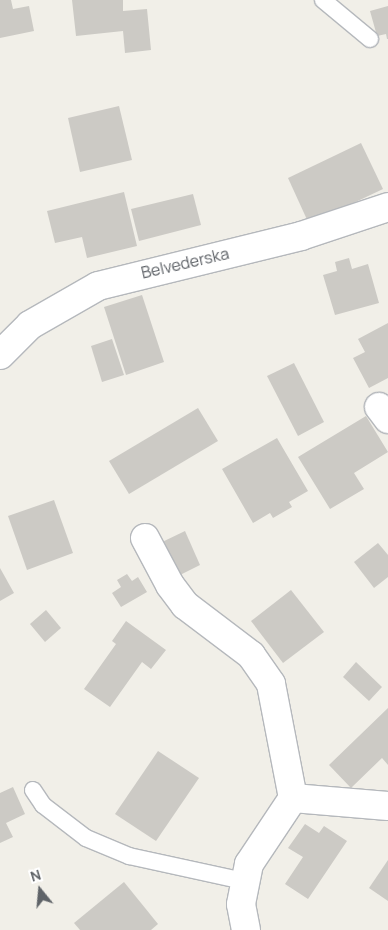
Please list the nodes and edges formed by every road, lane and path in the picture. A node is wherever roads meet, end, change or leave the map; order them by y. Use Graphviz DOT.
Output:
graph roads {
  1 [pos="323,0"];
  2 [pos="370,39"];
  3 [pos="388,207"];
  4 [pos="0,355"];
  5 [pos="145,538"];
  6 [pos="33,790"];
  7 [pos="293,798"];
  8 [pos="388,806"];
  9 [pos="244,882"];
  10 [pos="246,930"];
  1 -- 2 [label="lane"];
  3 -- 4 [label="street, Belvederska"];
  5 -- 7 [label="street"];
  6 -- 9 [label="lane"];
  7 -- 8 [label="street"];
  7 -- 9 [label="street"];
  9 -- 10 [label="street"];
}
